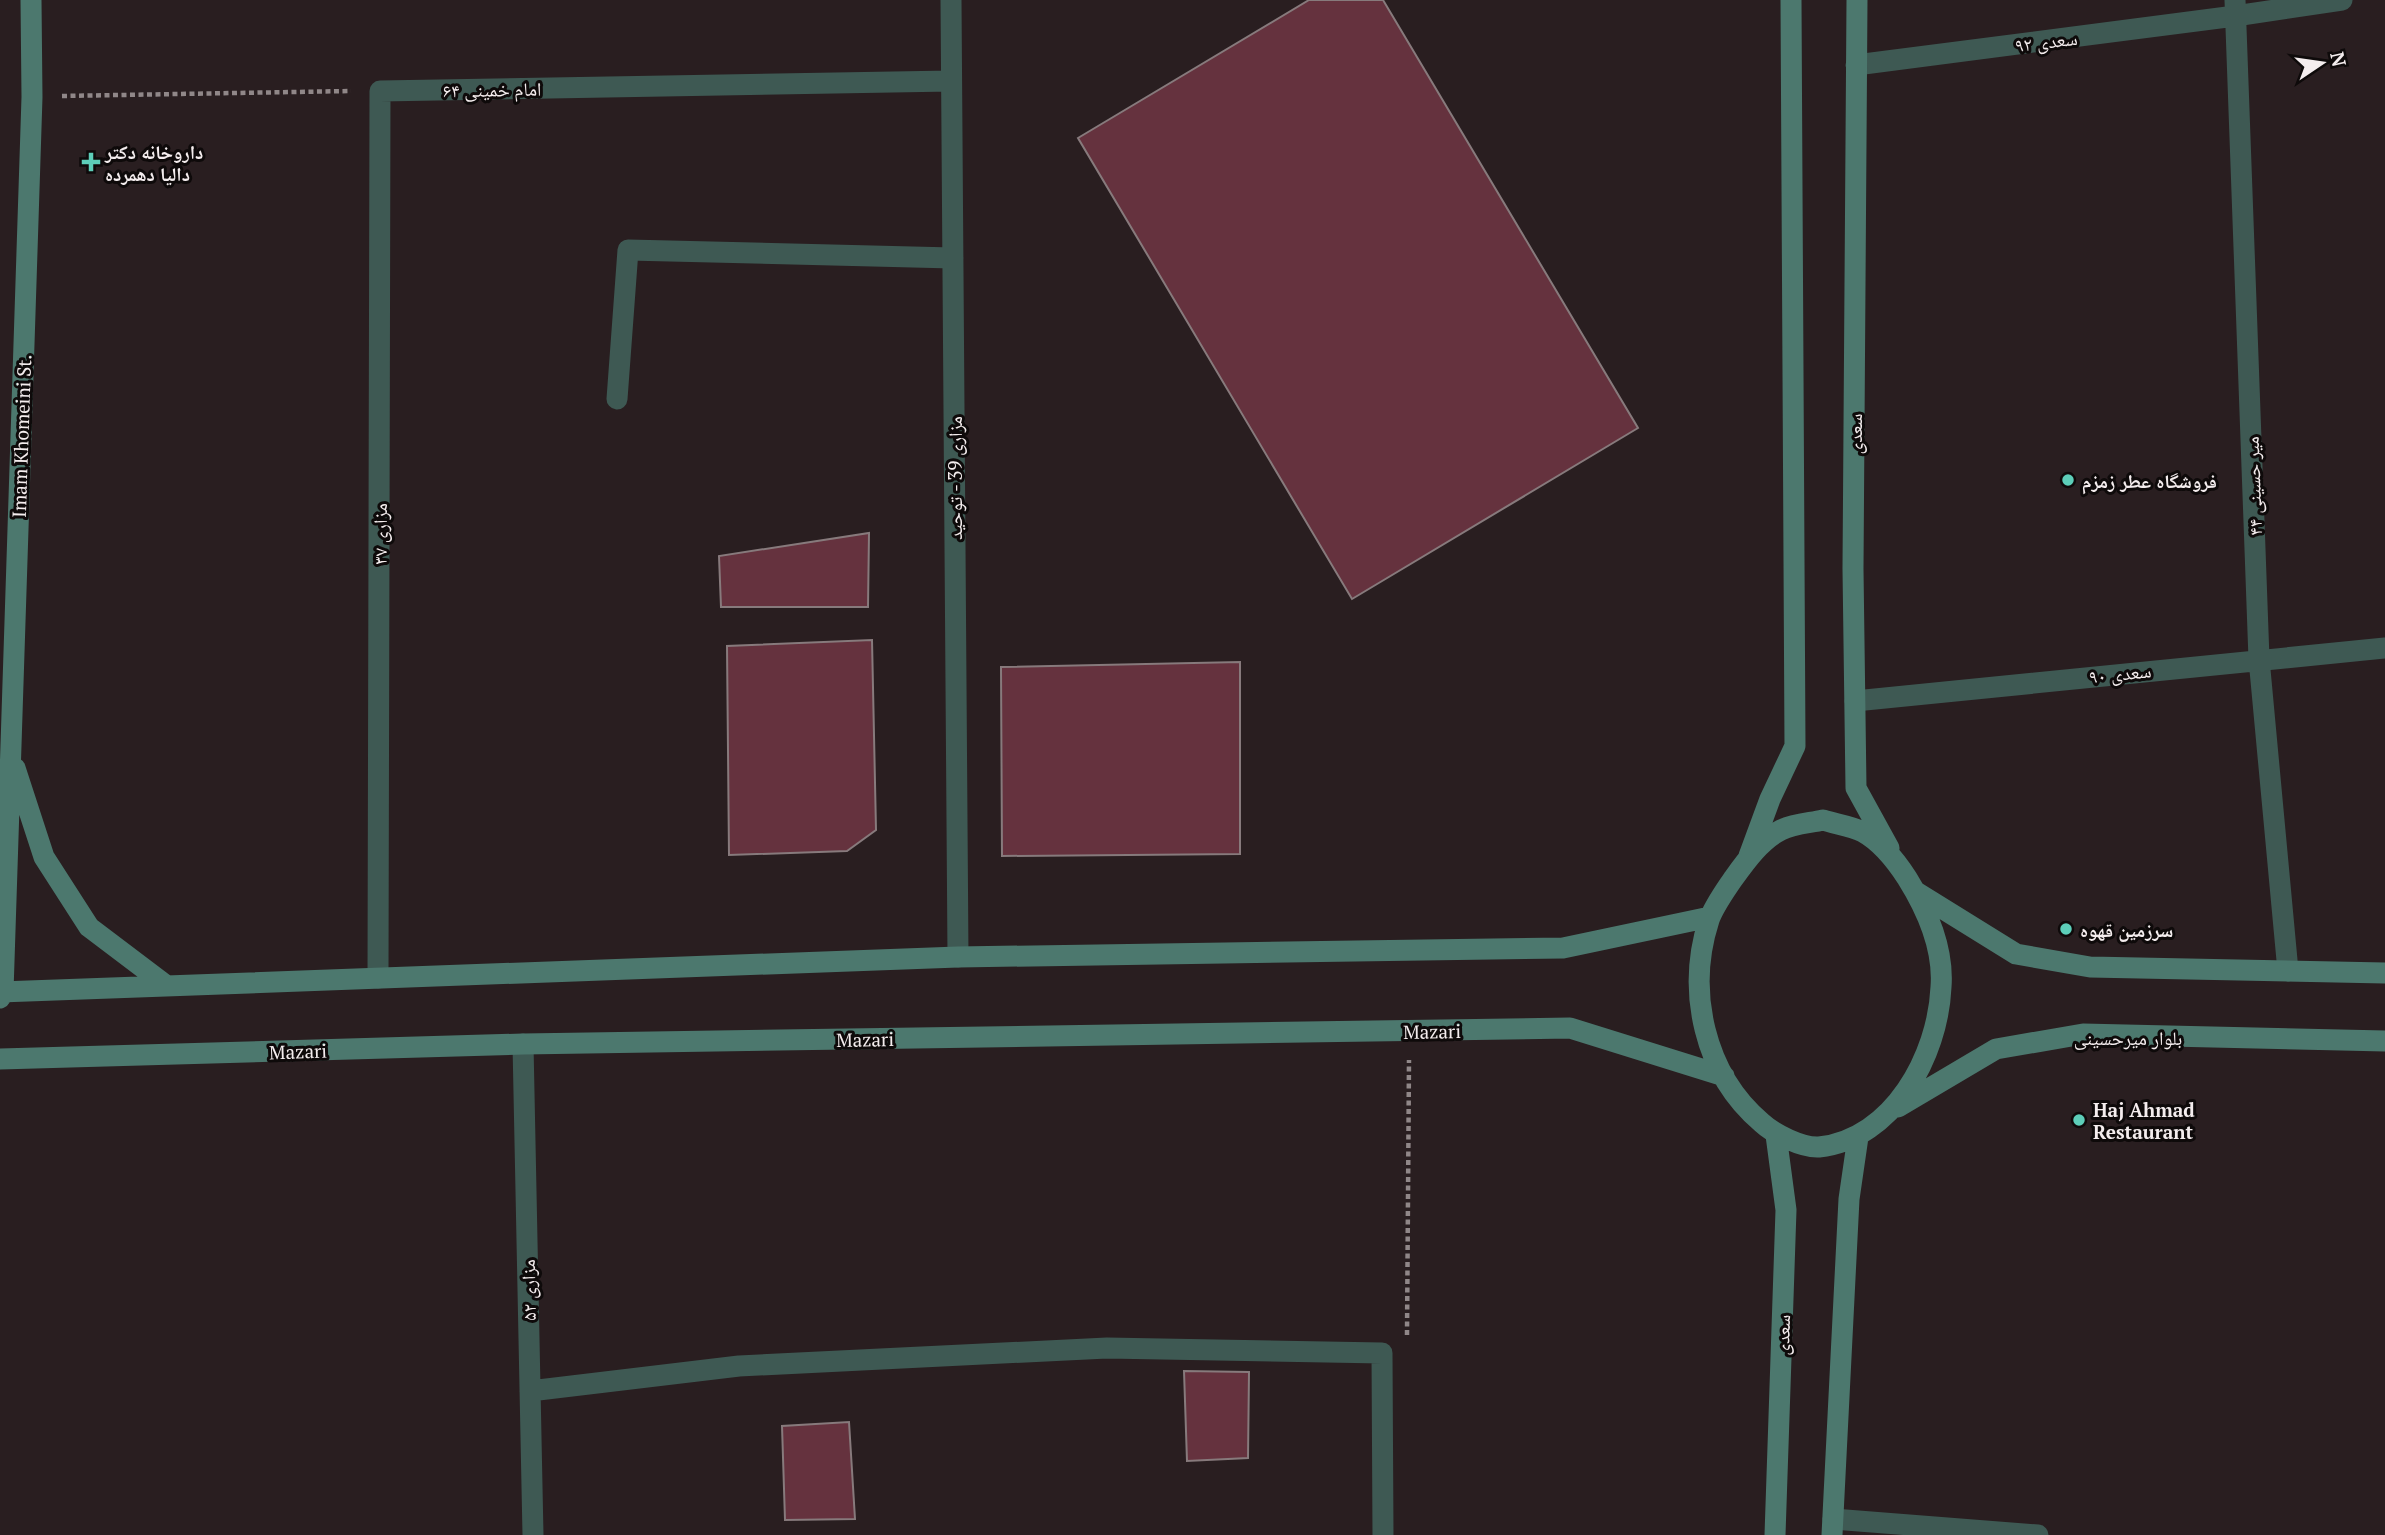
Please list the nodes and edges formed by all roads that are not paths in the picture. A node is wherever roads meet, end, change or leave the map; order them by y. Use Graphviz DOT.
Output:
graph roads {
  1 [pos="31,0"];
  2 [pos="950,0"];
  3 [pos="1791,0"];
  4 [pos="1857,0"];
  5 [pos="2342,0"];
  6 [pos="2235,8"];
  7 [pos="1856,65"];
  8 [pos="951,81"];
  9 [pos="380,91"];
  10 [pos="953,258"];
  11 [pos="617,398"];
  12 [pos="2385,648"];
  13 [pos="2259,659"];
  14 [pos="1855,701"];
  15 [pos="10,752"];
  16 [pos="1749,856"];
  17 [pos="1895,859"];
  18 [pos="1915,891"];
  19 [pos="1710,917"];
  20 [pos="958,957"];
  21 [pos="2288,971"];
  22 [pos="2385,974"];
  23 [pos="378,978"];
  24 [pos="167,986"];
  25 [pos="1,994"];
  26 [pos="2385,1041"];
  27 [pos="523,1044"];
  28 [pos="0,1059"];
  29 [pos="1724,1076"];
  30 [pos="1890,1111"];
  31 [pos="1776,1135"];
  32 [pos="1858,1137"];
  33 [pos="530,1391"];
  34 [pos="1832,1527"];
  35 [pos="533,1535"];
  36 [pos="1383,1535"];
  37 [pos="1775,1535"];
  38 [pos="2038,1535"];
  1 -- 15 [label="main road, Imam Khomeini St."];
  2 -- 8 [label="street, مزاری 39 - توحید"];
  3 -- 16 [label="main road"];
  4 -- 7 [label="main road, سعدی"];
  5 -- 6 [label="street, سعدی ۹۲"];
  6 -- 7 [label="street, سعدی ۹۲"];
  6 -- 13 [label="street, میر حسینی ۴۴"];
  7 -- 14 [label="main road, سعدی"];
  8 -- 9 [label="street, امام خمینی ۶۴"];
  8 -- 10 [label="street, مزاری 39 - توحید"];
  9 -- 23 [label="street, مزاری ۳۷"];
  10 -- 11 [label="street"];
  10 -- 20 [label="street, مزاری 39 - توحید"];
  12 -- 13 [label="street, سعدی ۹۰"];
  13 -- 14 [label="street, سعدی ۹۰"];
  13 -- 21 [label="street, میر حسینی ۴۴"];
  14 -- 17 [label="main road, سعدی"];
  15 -- 24 [label="main road"];
  15 -- 25 [label="main road, Imam Khomeini St."];
  16 -- 17 [label="main road"];
  16 -- 19 [label="main road"];
  17 -- 18 [label="main road"];
  18 -- 21 [label="main road"];
  18 -- 30 [label="main road"];
  19 -- 20 [label="main road"];
  19 -- 29 [label="main road"];
  20 -- 23 [label="main road"];
  21 -- 22 [label="main road"];
  23 -- 24 [label="main road"];
  24 -- 25 [label="main road"];
  26 -- 30 [label="main road, بلوار میرحسینی"];
  27 -- 28 [label="main road, Mazari"];
  27 -- 29 [label="main road, Mazari"];
  27 -- 33 [label="street, مزاری ۵۲"];
  29 -- 31 [label="main road"];
  30 -- 32 [label="main road"];
  31 -- 32 [label="main road"];
  31 -- 37 [label="main road, سعدی"];
  32 -- 34 [label="main road"];
  33 -- 35 [label="street, مزاری ۵۲"];
  33 -- 36 [label="street"];
  34 -- 38 [label="street"];
}
